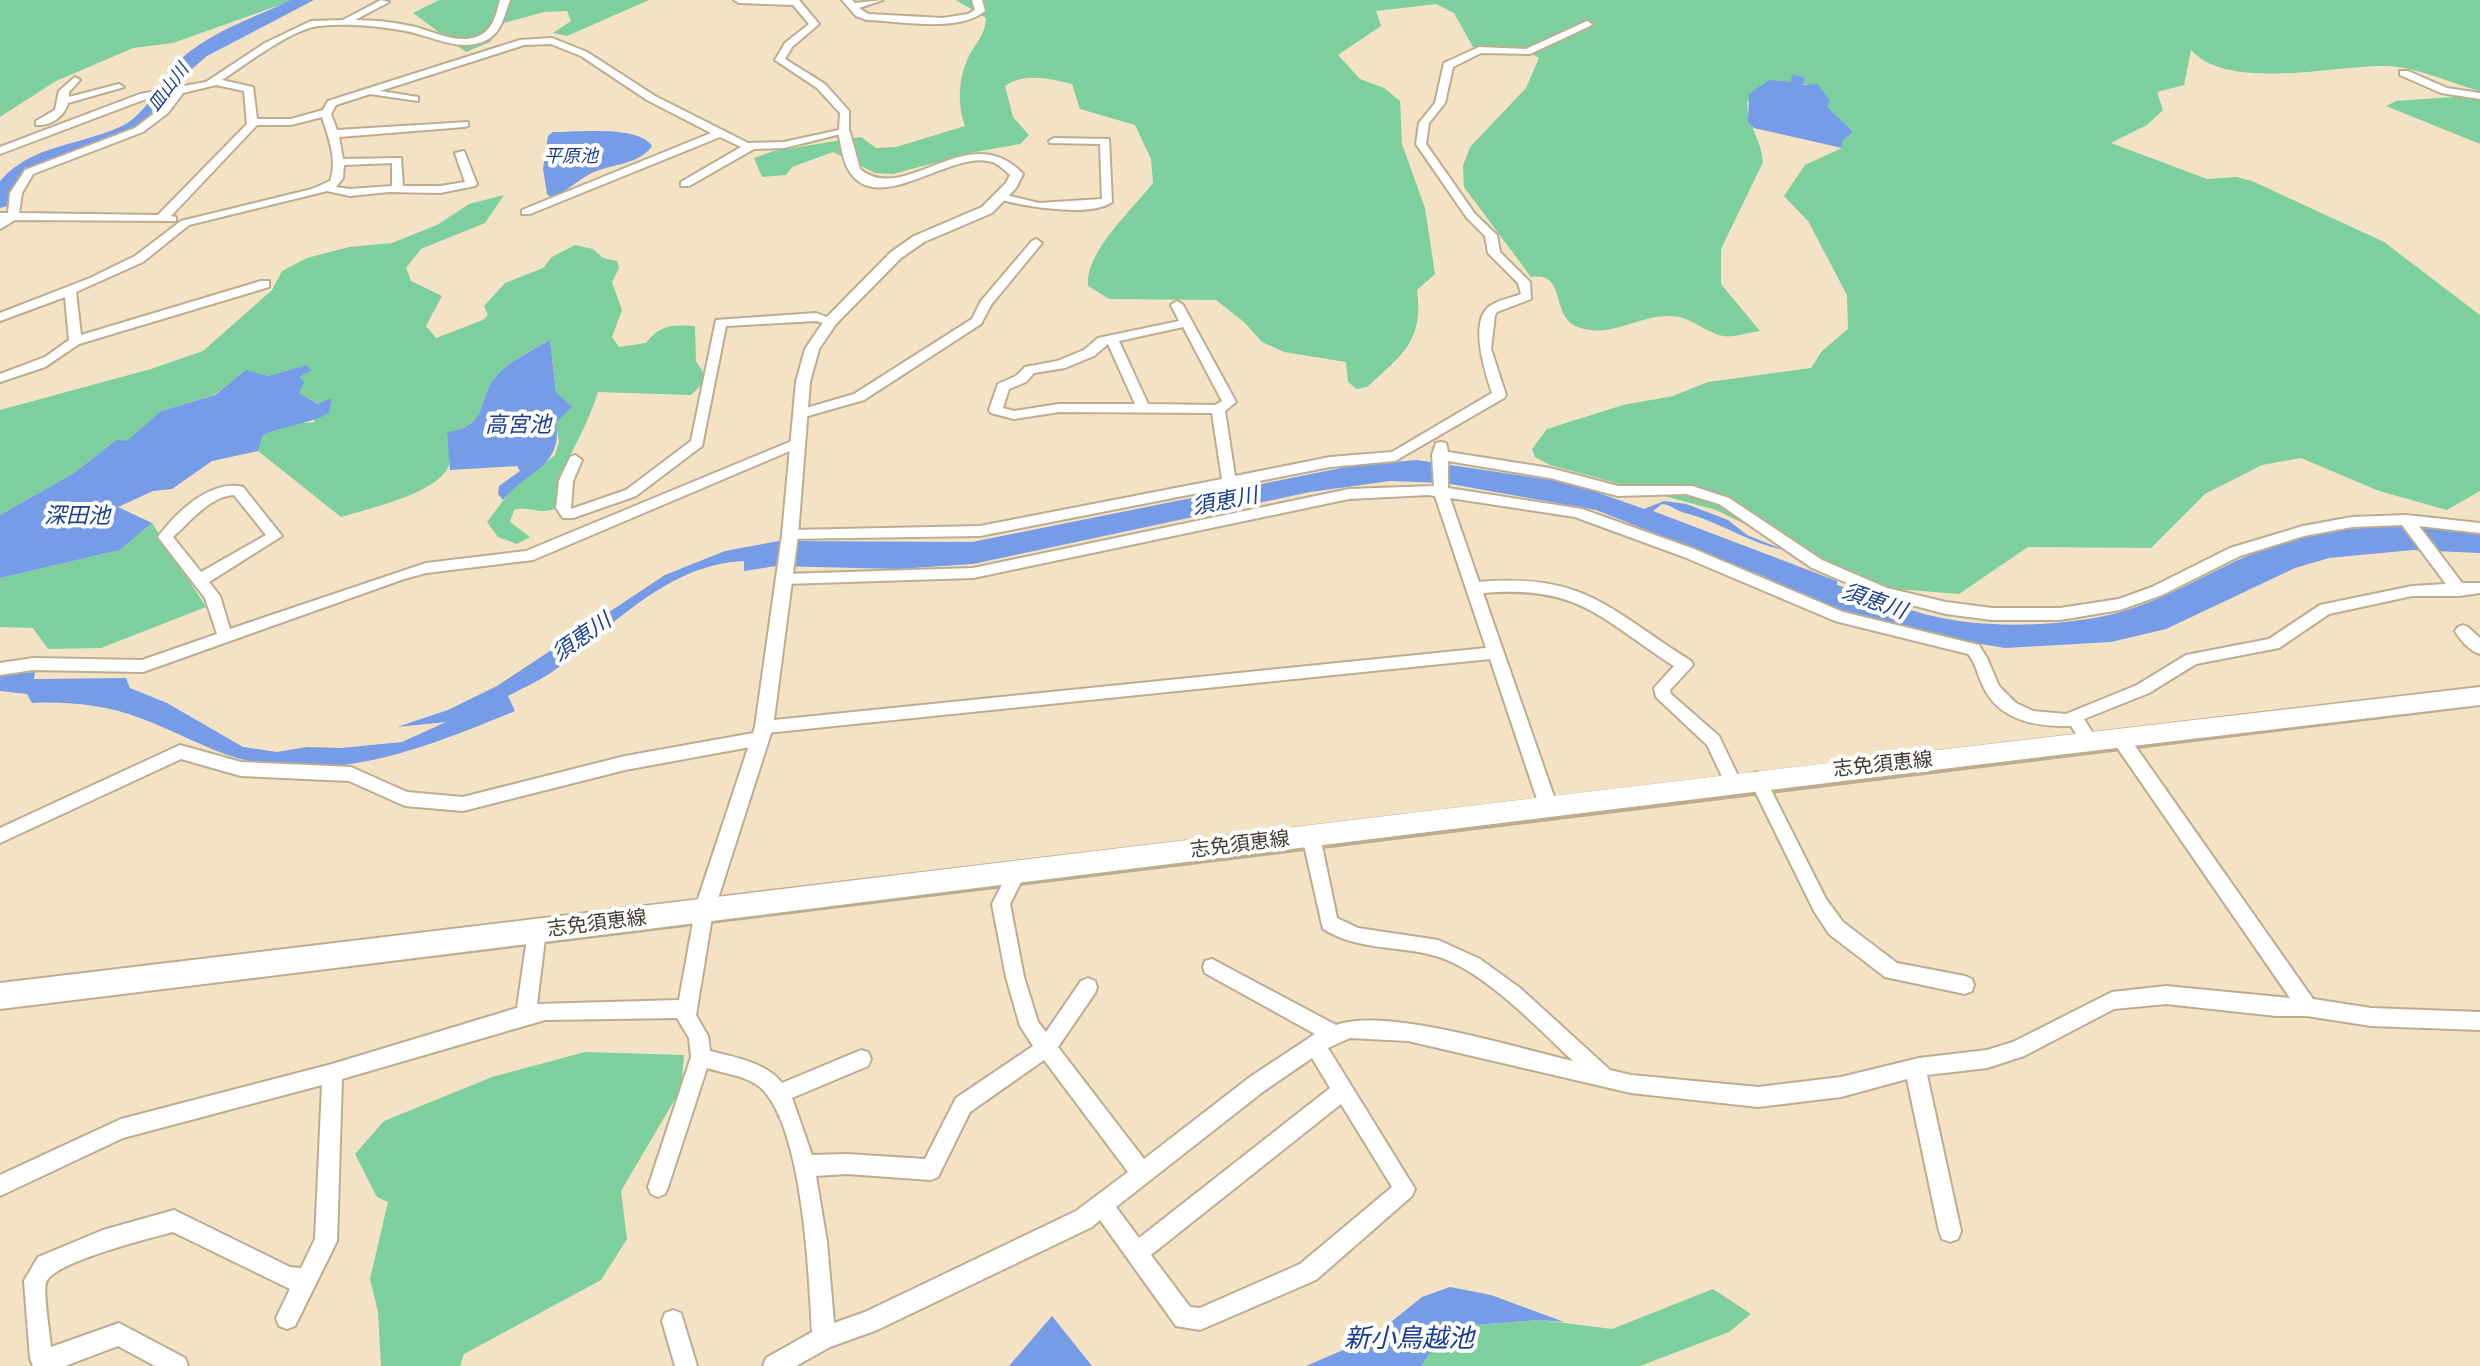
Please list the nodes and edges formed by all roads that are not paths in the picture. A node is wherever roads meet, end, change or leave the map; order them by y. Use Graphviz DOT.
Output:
graph roads {
  1 [pos="505,0"];
  2 [pos="739,0"];
  3 [pos="878,0"];
  4 [pos="977,0"];
  5 [pos="795,1"];
  6 [pos="377,2"];
  7 [pos="849,4"];
  8 [pos="347,21"];
  9 [pos="1587,24"];
  10 [pos="2404,73"];
  11 [pos="75,80"];
  12 [pos="215,82"];
  13 [pos="119,87"];
  14 [pos="178,92"];
  15 [pos="360,93"];
  16 [pos="2480,96"];
  17 [pos="414,99"];
  18 [pos="64,101"];
  19 [pos="327,112"];
  20 [pos="252,122"];
  21 [pos="464,124"];
  22 [pos="44,132"];
  23 [pos="844,132"];
  24 [pos="720,133"];
  25 [pos="332,134"];
  26 [pos="1054,141"];
  27 [pos="751,146"];
  28 [pos="0,151"];
  29 [pos="460,153"];
  30 [pos="338,162"];
  31 [pos="685,184"];
  32 [pos="327,187"];
  33 [pos="398,190"];
  34 [pos="1002,197"];
  35 [pos="526,212"];
  36 [pos="7,216"];
  37 [pos="162,218"];
  38 [pos="185,223"];
  39 [pos="0,226"];
  40 [pos="1036,243"];
  41 [pos="265,284"];
  42 [pos="70,290"];
  43 [pos="1177,305"];
  44 [pos="0,317"];
  45 [pos="831,321"];
  46 [pos="1186,323"];
  47 [pos="1112,339"];
  48 [pos="75,341"];
  49 [pos="0,378"];
  50 [pos="1143,407"];
  51 [pos="1218,409"];
  52 [pos="801,414"];
  53 [pos="1441,429"];
  54 [pos="799,442"];
  55 [pos="1439,457"];
  56 [pos="575,460"];
  57 [pos="1229,480"];
  58 [pos="1441,492"];
  59 [pos="2406,520"];
  60 [pos="2480,528"];
  61 [pos="789,537"];
  62 [pos="785,575"];
  63 [pos="200,580"];
  64 [pos="1474,588"];
  65 [pos="2480,588"];
  66 [pos="2459,591"];
  67 [pos="2463,631"];
  68 [pos="225,636"];
  69 [pos="2480,648"];
  70 [pos="1495,653"];
  71 [pos="0,669"];
  72 [pos="2480,696"];
  73 [pos="2073,720"];
  74 [pos="762,733"];
  75 [pos="2120,738"];
  76 [pos="2090,741"];
  77 [pos="1745,780"];
  78 [pos="1549,808"];
  79 [pos="0,836"];
  80 [pos="1311,836"];
  81 [pos="1016,874"];
  82 [pos="704,911"];
  83 [pos="537,931"];
  84 [pos="1212,967"];
  85 [pos="1965,985"];
  86 [pos="1088,987"];
  87 [pos="0,996"];
  88 [pos="2307,1007"];
  89 [pos="685,1009"];
  90 [pos="526,1015"];
  91 [pos="2480,1021"];
  92 [pos="1324,1040"];
  93 [pos="1046,1048"];
  94 [pos="701,1057"];
  95 [pos="861,1059"];
  96 [pos="1915,1068"];
  97 [pos="332,1073"];
  98 [pos="1607,1079"];
  99 [pos="1343,1090"];
  100 [pos="778,1094"];
  101 [pos="803,1166"];
  102 [pos="1142,1173"];
  103 [pos="0,1186"];
  104 [pos="658,1187"];
  105 [pos="1102,1205"];
  106 [pos="1950,1231"];
  107 [pos="1138,1252"];
  108 [pos="308,1279"];
  109 [pos="287,1318"];
  110 [pos="673,1321"];
  111 [pos="824,1338"];
  112 [pos="177,1366"];
  113 [pos="686,1366"];
  114 [pos="774,1366"];
  1 -- 8 [label="street"];
  2 -- 5 [label="street"];
  3 -- 7 [label="street"];
  4 -- 7 [label="street"];
  5 -- 23 [label="street"];
  6 -- 8 [label="street"];
  8 -- 12 [label="street"];
  9 -- 53 [label="street"];
  10 -- 16 [label="street"];
  11 -- 18 [label="street"];
  12 -- 14 [label="street"];
  12 -- 20 [label="street"];
  13 -- 18 [label="street"];
  14 -- 22 [label="street"];
  14 -- 36 [label="street"];
  15 -- 17 [label="street"];
  15 -- 19 [label="street"];
  15 -- 24 [label="street"];
  18 -- 22 [label="street"];
  19 -- 20 [label="street"];
  19 -- 25 [label="street"];
  20 -- 37 [label="street"];
  21 -- 25 [label="street"];
  22 -- 28 [label="street"];
  23 -- 27 [label="street"];
  23 -- 34 [label="street"];
  24 -- 27 [label="street"];
  24 -- 35 [label="street"];
  25 -- 30 [label="street"];
  26 -- 34 [label="street"];
  27 -- 31 [label="street"];
  29 -- 33 [label="street"];
  30 -- 32 [label="street"];
  30 -- 33 [label="street"];
  32 -- 33 [label="street"];
  32 -- 38 [label="street"];
  34 -- 45 [label="street"];
  36 -- 37 [label="street"];
  36 -- 39 [label="street"];
  37 -- 38 [label="street"];
  38 -- 42 [label="street"];
  40 -- 52 [label="street"];
  41 -- 48 [label="street"];
  42 -- 44 [label="street"];
  42 -- 48 [label="street"];
  43 -- 46 [label="street"];
  45 -- 52 [label="street"];
  45 -- 56 [label="street"];
  46 -- 47 [label="street"];
  46 -- 51 [label="street"];
  47 -- 50 [label="street"];
  47 -- 50 [label="street"];
  48 -- 49 [label="street"];
  50 -- 51 [label="street"];
  51 -- 57 [label="street"];
  52 -- 54 [label="street"];
  53 -- 55 [label="street"];
  53 -- 57 [label="street"];
  54 -- 61 [label="street"];
  54 -- 68 [label="street"];
  55 -- 58 [label="street"];
  55 -- 59 [label="street"];
  57 -- 61 [label="street"];
  58 -- 62 [label="street"];
  58 -- 64 [label="street"];
  58 -- 73 [label="street"];
  59 -- 60 [label="street"];
  59 -- 66 [label="street"];
  61 -- 62 [label="street"];
  62 -- 74 [label="street"];
  63 -- 63 [label="street"];
  63 -- 68 [label="street"];
  64 -- 70 [label="street"];
  64 -- 77 [label="street"];
  65 -- 66 [label="street"];
  66 -- 73 [label="street"];
  67 -- 69 [label="street"];
  68 -- 71 [label="street"];
  70 -- 74 [label="street"];
  70 -- 78 [label="street"];
  72 -- 75 [label="main road, 志免須恵線"];
  73 -- 76 [label="street"];
  74 -- 79 [label="street"];
  74 -- 82 [label="street"];
  75 -- 76 [label="main road, 志免須恵線"];
  75 -- 88 [label="street"];
  76 -- 77 [label="main road, 志免須恵線"];
  77 -- 78 [label="main road, 志免須恵線"];
  77 -- 85 [label="street"];
  78 -- 80 [label="main road, 志免須恵線"];
  80 -- 81 [label="main road, 志免須恵線"];
  80 -- 98 [label="street"];
  81 -- 82 [label="main road, 志免須恵線"];
  81 -- 93 [label="street"];
  82 -- 83 [label="main road, 志免須恵線"];
  82 -- 89 [label="street"];
  83 -- 87 [label="main road, 志免須恵線"];
  83 -- 90 [label="street"];
  84 -- 92 [label="street"];
  86 -- 93 [label="street"];
  88 -- 91 [label="street"];
  88 -- 96 [label="street"];
  89 -- 90 [label="street"];
  89 -- 94 [label="street"];
  90 -- 97 [label="street"];
  92 -- 98 [label="street"];
  92 -- 99 [label="street"];
  92 -- 102 [label="street"];
  93 -- 101 [label="street"];
  93 -- 102 [label="street"];
  94 -- 100 [label="street"];
  94 -- 104 [label="street"];
  95 -- 100 [label="street"];
  96 -- 98 [label="street"];
  96 -- 106 [label="street"];
  97 -- 103 [label="street"];
  97 -- 108 [label="street"];
  99 -- 107 [label="street"];
  99 -- 107 [label="street"];
  100 -- 101 [label="street"];
  101 -- 111 [label="street"];
  102 -- 105 [label="street"];
  105 -- 107 [label="street"];
  105 -- 111 [label="street"];
  108 -- 109 [label="street"];
  108 -- 112 [label="street"];
  110 -- 113 [label="street"];
  111 -- 114 [label="street"];
}
